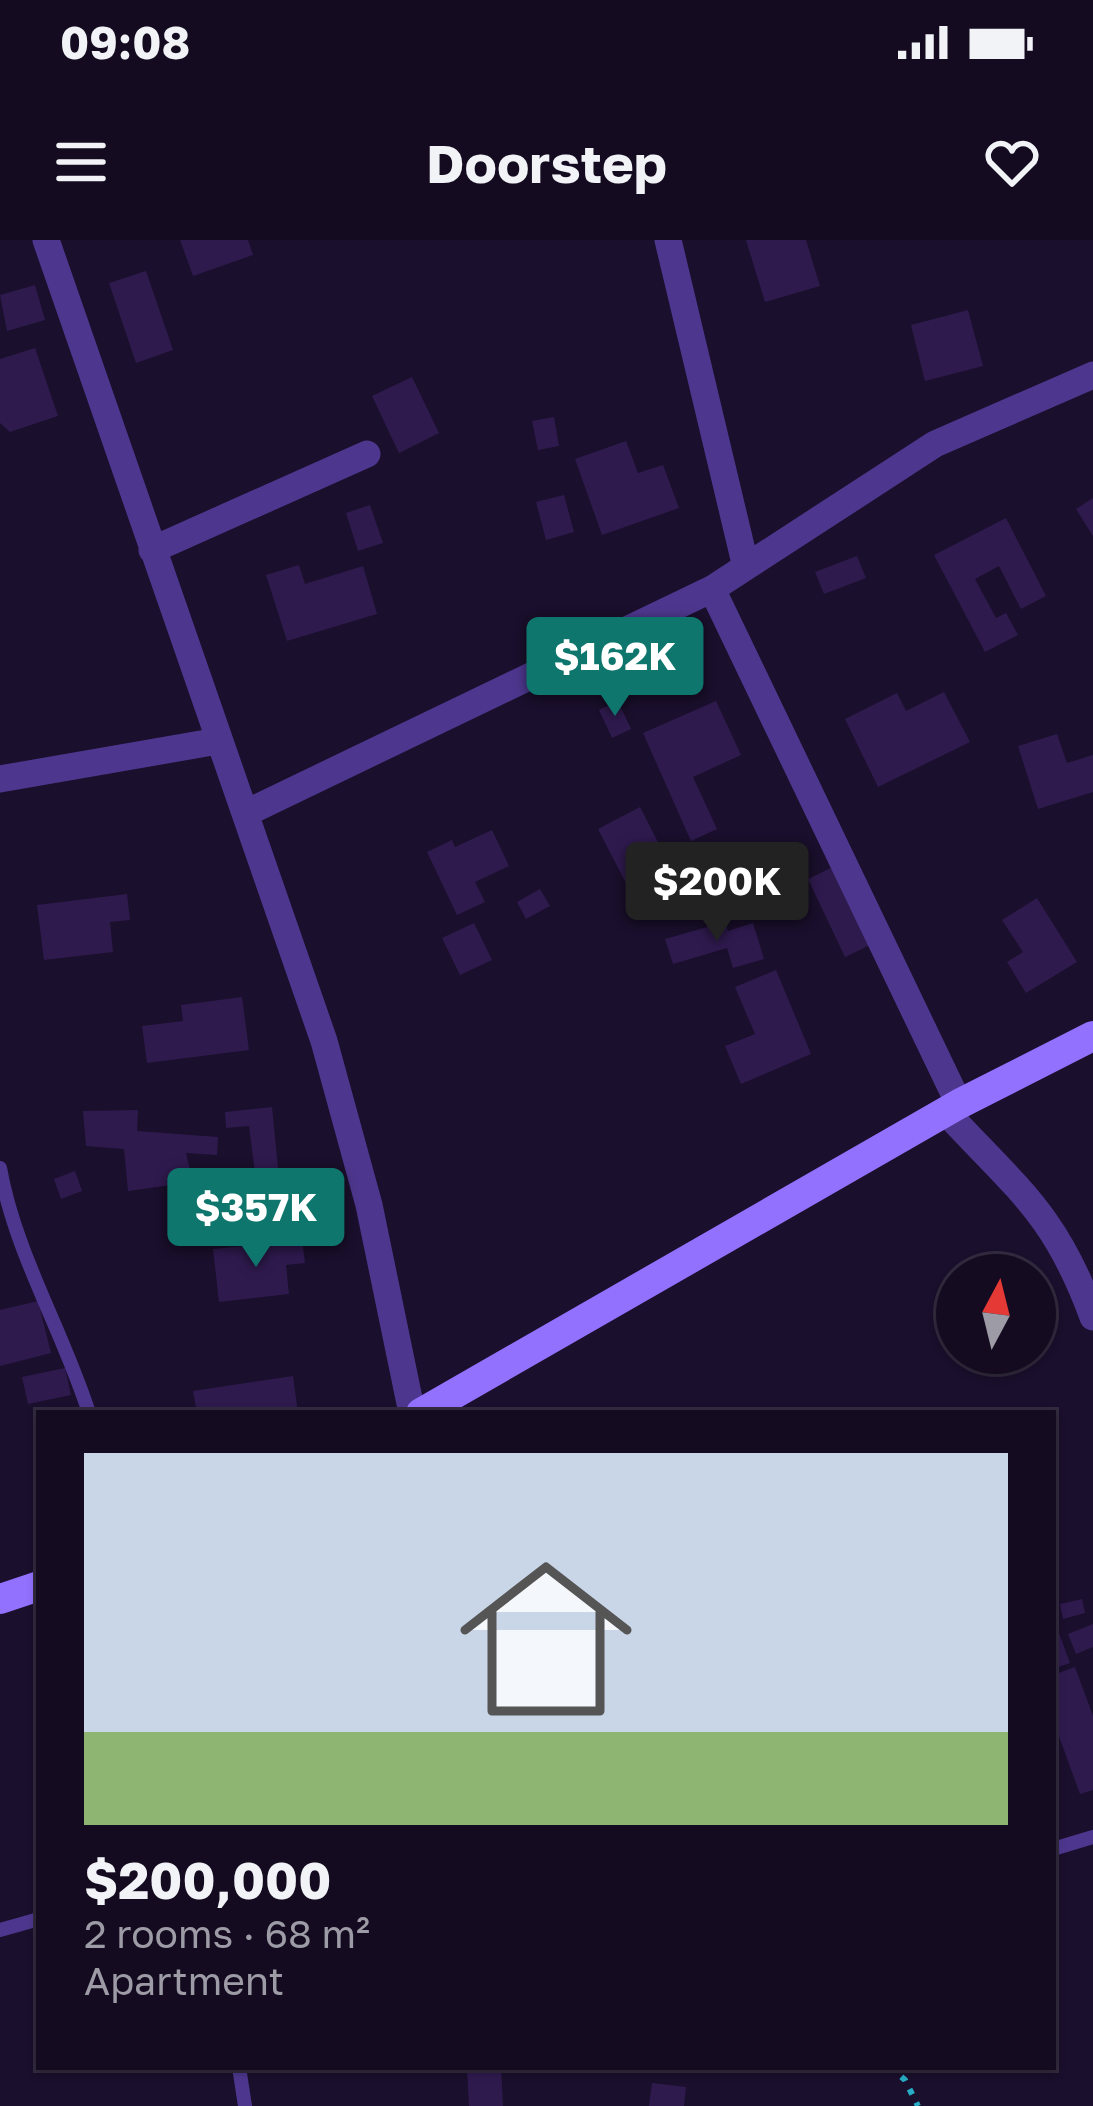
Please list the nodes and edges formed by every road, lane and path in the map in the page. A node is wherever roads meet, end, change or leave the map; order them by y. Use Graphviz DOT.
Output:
graph roads {
  1 [pos="46,240"];
  2 [pos="668,240"];
  3 [pos="1093,375"];
  4 [pos="368,454"];
  5 [pos="152,550"];
  6 [pos="745,563"];
  7 [pos="712,589"];
  8 [pos="218,741"];
  9 [pos="0,779"];
  10 [pos="246,813"];
  11 [pos="1093,1036"];
  12 [pos="952,1108"];
  13 [pos="0,1168"];
  14 [pos="1093,1317"];
  15 [pos="88,1410"];
  16 [pos="416,1410"];
  17 [pos="422,1410"];
  18 [pos="36,1587"];
  19 [pos="0,1599"];
  20 [pos="1093,1838"];
  21 [pos="1056,1849"];
  22 [pos="36,1920"];
  23 [pos="0,1930"];
  24 [pos="239,2070"];
  25 [pos="893,2070"];
  26 [pos="245,2106"];
  27 [pos="918,2106"];
  1 -- 5 [label="street"];
  2 -- 6 [label="street"];
  3 -- 6 [label="street"];
  4 -- 5 [label="street"];
  5 -- 8 [label="street"];
  6 -- 7 [label="street"];
  7 -- 10 [label="street"];
  7 -- 12 [label="street"];
  8 -- 9 [label="street"];
  8 -- 10 [label="street"];
  10 -- 16 [label="street"];
  11 -- 12 [label="street"];
  12 -- 14 [label="street"];
  12 -- 17 [label="street"];
  13 -- 15 [label="lane"];
  18 -- 19 [label="street"];
  20 -- 21 [label="lane"];
  22 -- 23 [label="lane"];
  24 -- 26 [label="lane"];
  25 -- 27 [label="path"];
}
